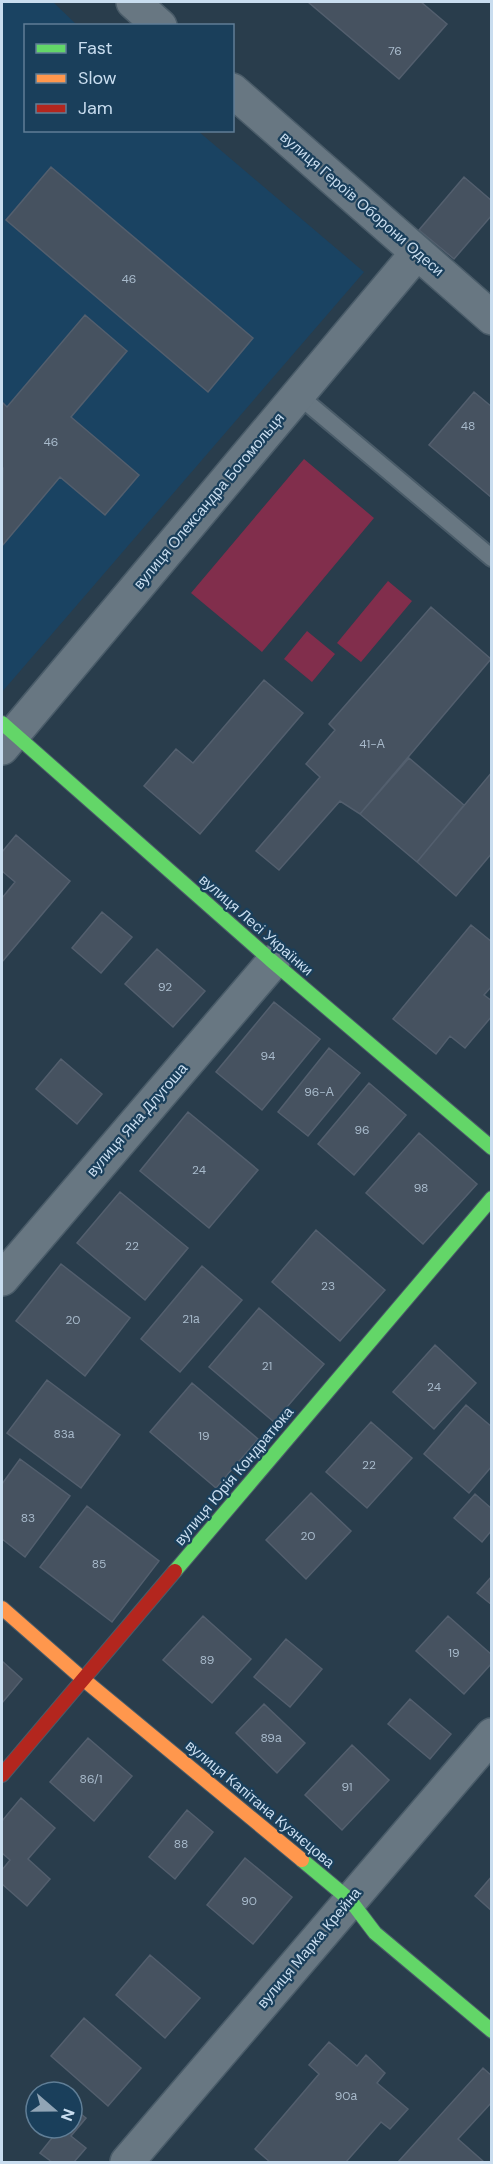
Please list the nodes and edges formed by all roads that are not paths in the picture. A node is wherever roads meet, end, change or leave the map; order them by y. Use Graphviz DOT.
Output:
graph roads {
  1 [pos="133,2"];
  2 [pos="158,24"];
  3 [pos="234,92"];
  4 [pos="417,253"];
  5 [pos="492,318"];
  6 [pos="298,395"];
  7 [pos="492,558"];
  8 [pos="5,735"];
  9 [pos="273,962"];
  10 [pos="492,1148"];
  11 [pos="492,1198"];
  12 [pos="2,1278"];
  13 [pos="2,1608"];
  14 [pos="83,1679"];
  15 [pos="492,1735"];
  16 [pos="2,1775"];
  17 [pos="350,1900"];
  18 [pos="492,2031"];
  19 [pos="127,2163"];
  1 -- 2 [label="street"];
  3 -- 4 [label="street, вулиця Героїв Оборони Одеси"];
  4 -- 5 [label="street, вулиця Героїв Оборони Одеси"];
  4 -- 6 [label="street, вулиця Олександра Богомольця"];
  6 -- 7 [label="lane"];
  6 -- 8 [label="street, вулиця Олександра Богомольця"];
  8 -- 9 [label="street, вулиця Лесі Українки"];
  9 -- 10 [label="street, вулиця Лесі Українки"];
  9 -- 12 [label="street, вулиця Яна Длугоша"];
  11 -- 14 [label="street, вулиця Юрія Кондратюка"];
  13 -- 14 [label="street, вулиця Капітана Кузнєцова"];
  14 -- 16 [label="street, вулиця Юрія Кондратюка"];
  14 -- 17 [label="street, вулиця Капітана Кузнєцова"];
  15 -- 17 [label="street, вулиця Марка Крейна"];
  17 -- 18 [label="street, вулиця Капітана Кузнєцова"];
  17 -- 19 [label="street, вулиця Марка Крейна"];
}
